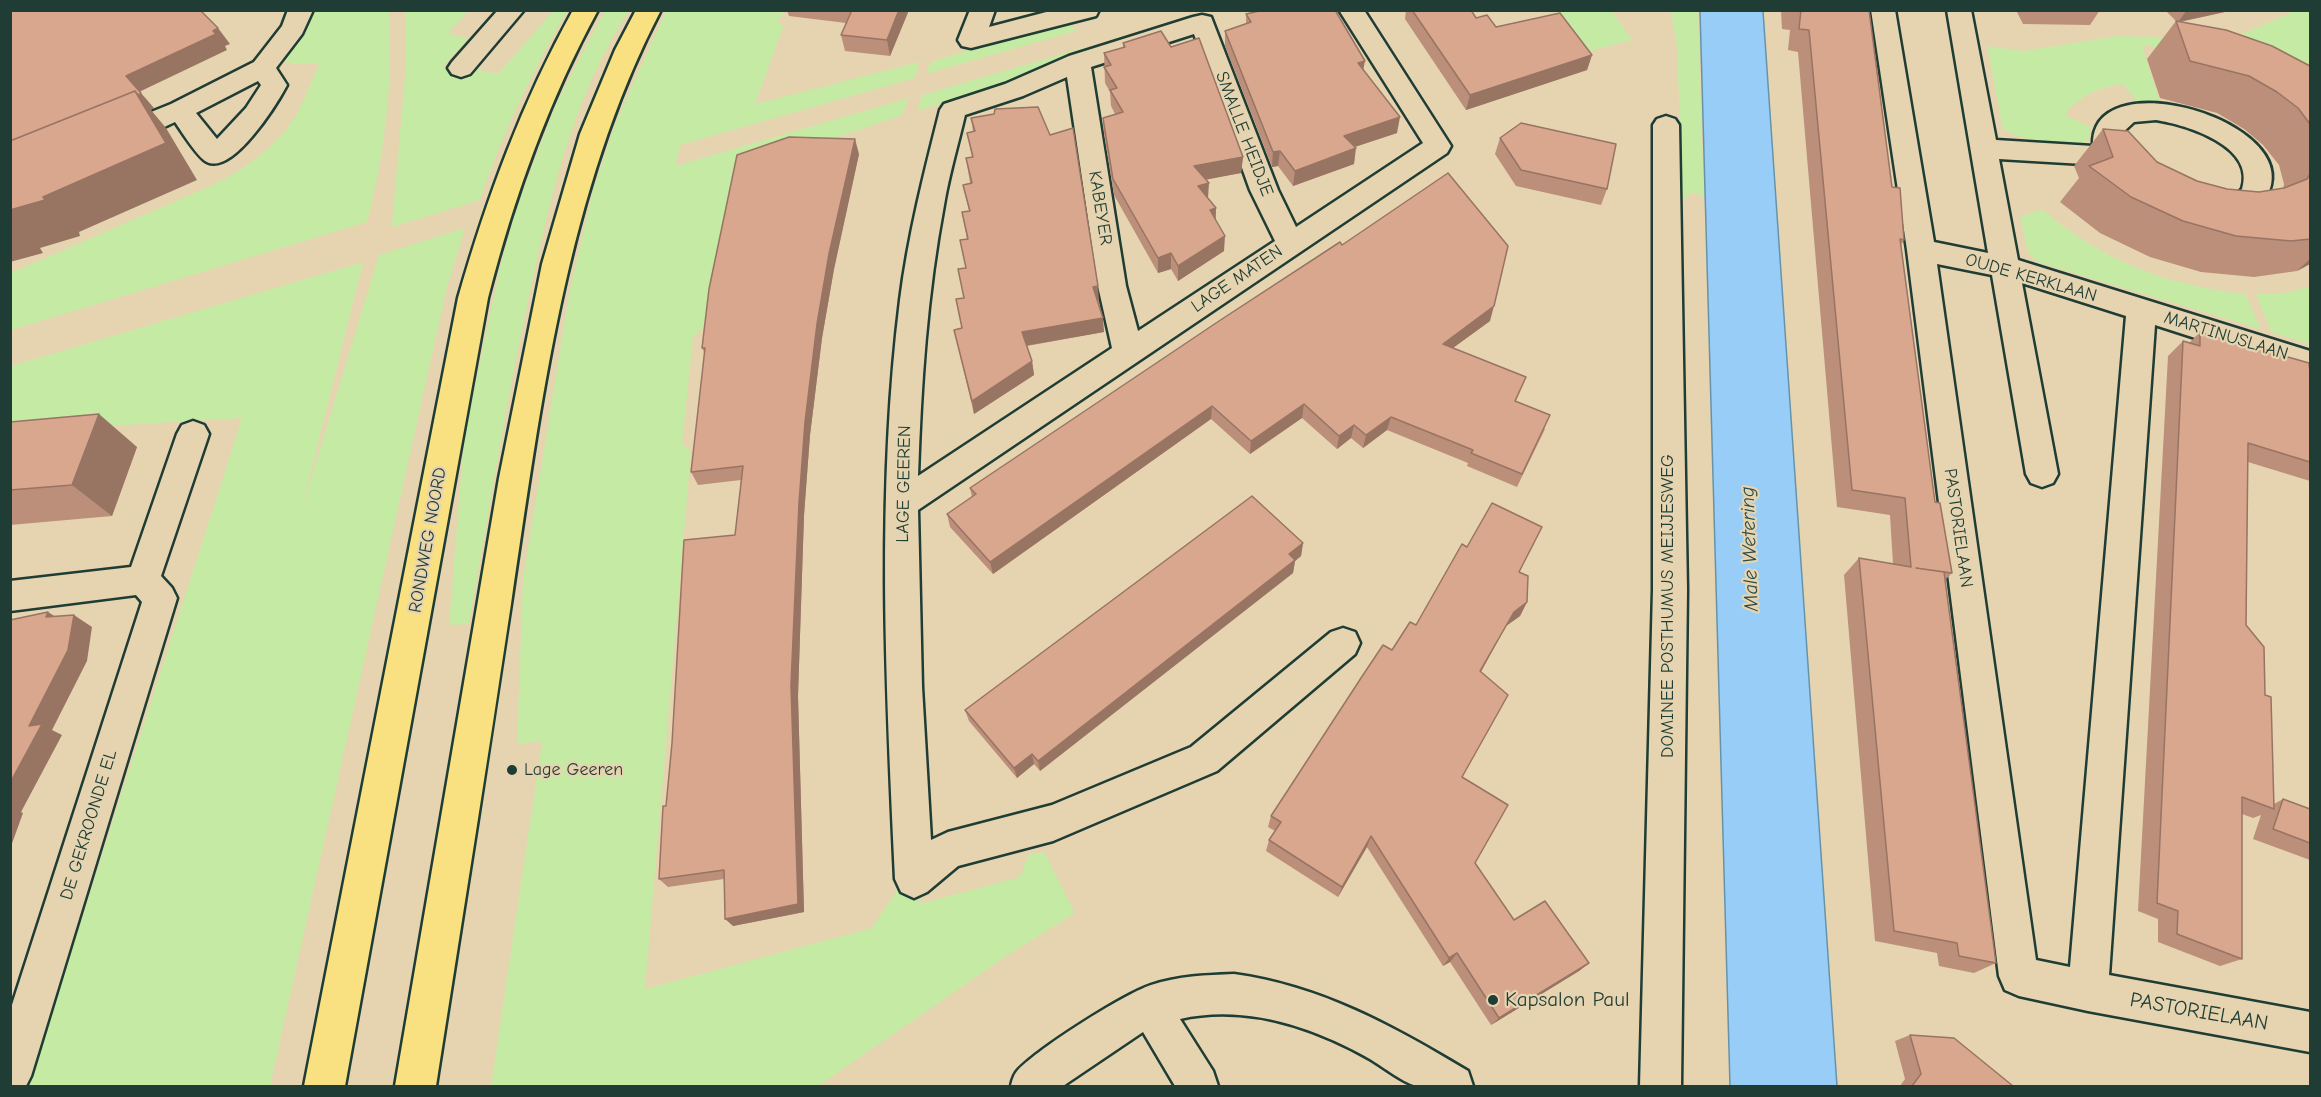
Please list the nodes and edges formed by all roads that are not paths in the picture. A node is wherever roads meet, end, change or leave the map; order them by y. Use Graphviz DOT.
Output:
graph roads {
  1 [pos="301,10"];
  2 [pos="512,10"];
  3 [pos="586,10"];
  4 [pos="650,10"];
  5 [pos="983,10"];
  6 [pos="1087,10"];
  7 [pos="1351,10"];
  8 [pos="1883,10"];
  9 [pos="1959,10"];
  10 [pos="1202,23"];
  11 [pos="1078,62"];
  12 [pos="262,68"];
  13 [pos="461,68"];
  14 [pos="180,110"];
  15 [pos="1666,125"];
  16 [pos="95,145"];
  17 [pos="1984,149"];
  18 [pos="2108,156"];
  19 [pos="1290,242"];
  20 [pos="1921,250"];
  21 [pos="2005,267"];
  22 [pos="2141,310"];
  23 [pos="1128,353"];
  24 [pos="2310,363"];
  25 [pos="193,434"];
  26 [pos="2042,474"];
  27 [pos="903,503"];
  28 [pos="143,580"];
  29 [pos="10,596"];
  30 [pos="1343,643"];
  31 [pos="2088,991"];
  32 [pos="1150,1006"];
  33 [pos="2310,1032"];
  34 [pos="10,1076"];
  35 [pos="324,1086"];
  36 [pos="415,1086"];
  37 [pos="1031,1086"];
  38 [pos="1198,1086"];
  39 [pos="1453,1086"];
  40 [pos="1660,1086"];
  1 -- 12 [label="street"];
  2 -- 13 [label="street"];
  3 -- 35 [label="main road, RONDWEG NOORD"];
  4 -- 36 [label="main road"];
  5 -- 6 [label="street"];
  7 -- 19 [label="street, LAGE MATEN"];
  8 -- 20 [label="street, PASTORIELAAN"];
  9 -- 17 [label="street"];
  10 -- 11 [label="street, LAGE GEEREN"];
  10 -- 19 [label="street, SMALLE HEIDJE"];
  11 -- 23 [label="street, KABEYER"];
  11 -- 27 [label="street, LAGE GEEREN"];
  12 -- 14 [label="street"];
  12 -- 14 [label="street"];
  14 -- 16 [label="street"];
  15 -- 40 [label="street, DOMINEE POSTHUMUS MEIJJESWEG"];
  17 -- 18 [label="street"];
  17 -- 21 [label="street"];
  18 -- 18 [label="street"];
  19 -- 23 [label="street, LAGE MATEN"];
  20 -- 21 [label="street, OUDE KERKLAAN"];
  20 -- 31 [label="street, PASTORIELAAN"];
  21 -- 22 [label="street, OUDE KERKLAAN"];
  21 -- 26 [label="street"];
  22 -- 24 [label="street, MARTINUSLAAN"];
  22 -- 31 [label="street"];
  23 -- 27 [label="street, LAGE MATEN"];
  25 -- 28 [label="street"];
  27 -- 30 [label="street, LAGE GEEREN"];
  28 -- 29 [label="street"];
  28 -- 34 [label="street, DE GEKROONDE EL"];
  31 -- 33 [label="street, PASTORIELAAN"];
  32 -- 37 [label="street"];
  32 -- 38 [label="street"];
  32 -- 39 [label="street"];
}
